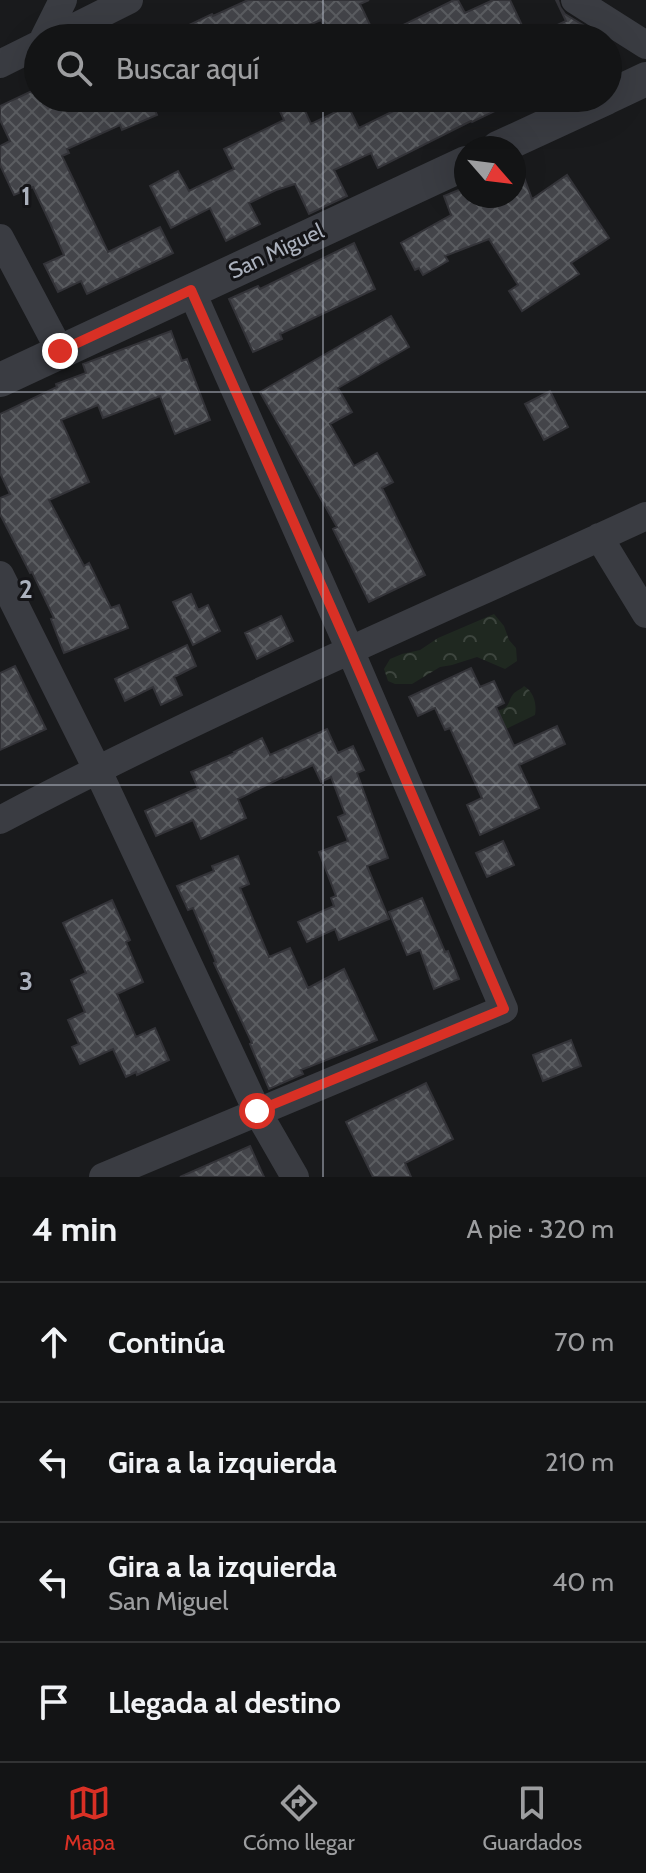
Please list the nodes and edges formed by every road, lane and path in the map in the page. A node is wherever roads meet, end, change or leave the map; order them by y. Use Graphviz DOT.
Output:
graph roads {
  1 [pos="63,0"];
  2 [pos="129,0"];
  3 [pos="575,0"];
  4 [pos="51,24"];
  5 [pos="81,24"];
  6 [pos="613,24"];
  7 [pos="622,30"];
  8 [pos="646,45"];
  9 [pos="24,52"];
  10 [pos="0,64"];
  11 [pos="646,79"];
  12 [pos="622,91"];
  13 [pos="576,112"];
  14 [pos="524,136"];
  15 [pos="454,169"];
  16 [pos="0,238"];
  17 [pos="191,290"];
  18 [pos="60,351"];
  19 [pos="0,380"];
  20 [pos="646,516"];
  21 [pos="599,537"];
  22 [pos="0,575"];
  23 [pos="646,614"];
  24 [pos="350,650"];
  25 [pos="97,769"];
  26 [pos="0,820"];
  27 [pos="257,1111"];
  28 [pos="103,1177"];
  29 [pos="295,1177"];
  1 -- 4 [label="street"];
  2 -- 5 [label="street"];
  3 -- 6 [label="street"];
  7 -- 8 [label="street"];
  9 -- 10 [label="street"];
  11 -- 12 [label="street"];
  13 -- 14 [label="street"];
  15 -- 17 [label="street, San Miguel"];
  16 -- 18 [label="street"];
  17 -- 18 [label="street, San Miguel"];
  17 -- 24 [label="street"];
  18 -- 19 [label="street, San Miguel"];
  20 -- 21 [label="street"];
  21 -- 23 [label="street"];
  21 -- 24 [label="street"];
  22 -- 25 [label="street"];
  24 -- 25 [label="street"];
  24 -- 27 [label="street"];
  25 -- 26 [label="street"];
  25 -- 27 [label="street"];
  27 -- 28 [label="street"];
  27 -- 29 [label="street"];
}
